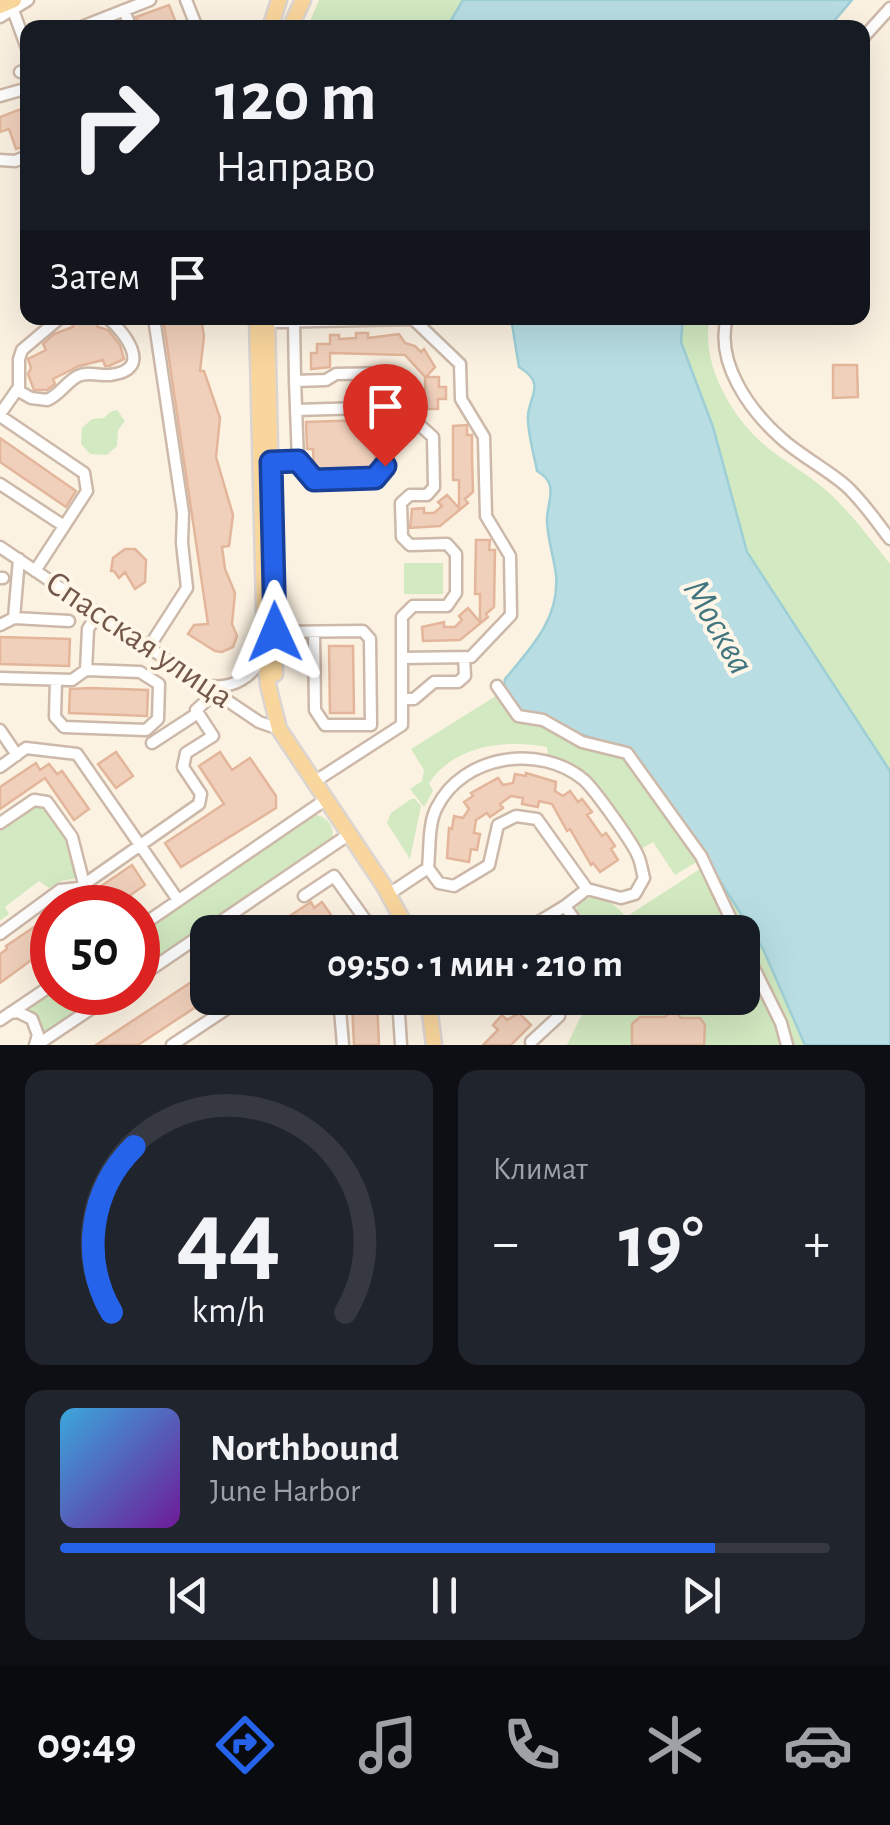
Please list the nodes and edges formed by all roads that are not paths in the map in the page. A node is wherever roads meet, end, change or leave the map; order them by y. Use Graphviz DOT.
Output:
graph roads {
  1 [pos="28,0"];
  2 [pos="9,5"];
  3 [pos="145,6"];
  4 [pos="890,8"];
  5 [pos="124,10"];
  6 [pos="0,16"];
  7 [pos="100,20"];
  8 [pos="128,20"];
  9 [pos="870,31"];
  10 [pos="20,32"];
  11 [pos="52,325"];
  12 [pos="116,325"];
  13 [pos="155,325"];
  14 [pos="264,325"];
  15 [pos="264,325"];
  16 [pos="294,325"];
  17 [pos="420,325"];
  18 [pos="725,325"];
  19 [pos="295,381"];
  20 [pos="16,390"];
  21 [pos="296,410"];
  22 [pos="0,415"];
  23 [pos="298,461"];
  24 [pos="271,462"];
  25 [pos="0,484"];
  26 [pos="64,526"];
  27 [pos="890,539"];
  28 [pos="0,547"];
  29 [pos="18,559"];
  30 [pos="36,571"];
  31 [pos="98,613"];
  32 [pos="14,618"];
  33 [pos="68,621"];
  34 [pos="0,625"];
  35 [pos="275,632"];
  36 [pos="314,632"];
  37 [pos="149,648"];
  38 [pos="265,652"];
  39 [pos="464,657"];
  40 [pos="402,658"];
  41 [pos="86,670"];
  42 [pos="0,678"];
  43 [pos="56,680"];
  44 [pos="204,684"];
  45 [pos="497,686"];
  46 [pos="216,692"];
  47 [pos="402,699"];
  48 [pos="198,713"];
  49 [pos="277,722"];
  50 [pos="0,730"];
  51 [pos="152,743"];
  52 [pos="17,755"];
  53 [pos="0,766"];
  54 [pos="314,782"];
  55 [pos="325,800"];
  56 [pos="0,823"];
  57 [pos="348,836"];
  58 [pos="140,846"];
  59 [pos="319,855"];
  60 [pos="428,868"];
  61 [pos="334,876"];
  62 [pos="84,884"];
  63 [pos="587,888"];
  64 [pos="389,894"];
  65 [pos="304,896"];
  66 [pos="178,900"];
  67 [pos="565,906"];
  68 [pos="160,913"];
  69 [pos="230,915"];
  70 [pos="362,915"];
  71 [pos="400,915"];
  72 [pos="550,915"];
  73 [pos="571,915"];
  74 [pos="729,915"];
  75 [pos="0,934"];
  76 [pos="190,942"];
  77 [pos="160,963"];
  78 [pos="760,981"];
  79 [pos="30,1000"];
  80 [pos="81,1015"];
  81 [pos="217,1015"];
  82 [pos="340,1015"];
  83 [pos="399,1015"];
  84 [pos="430,1015"];
  85 [pos="558,1015"];
  86 [pos="5,1016"];
  87 [pos="531,1044"];
  88 [pos="36,1045"];
  89 [pos="172,1045"];
  90 [pos="343,1045"];
  91 [pos="400,1045"];
  92 [pos="434,1045"];
  93 [pos="787,1045"];
  1 -- 2 [label="street"];
  2 -- 6 [label="street"];
  2 -- 10 [label="street"];
  3 -- 5 [label="street"];
  4 -- 9 [label="street"];
  5 -- 7 [label="street"];
  5 -- 8 [label="street"];
  11 -- 20 [label="street"];
  12 -- 20 [label="street"];
  13 -- 37 [label="street"];
  14 -- 24 [label="main road"];
  15 -- 38 [label="main road"];
  16 -- 19 [label="street"];
  17 -- 39 [label="street"];
  18 -- 27 [label="street"];
  19 -- 21 [label="street"];
  19 -- 40 [label="street"];
  20 -- 22 [label="street"];
  21 -- 23 [label="street"];
  21 -- 23 [label="street"];
  22 -- 26 [label="street"];
  23 -- 24 [label="street"];
  24 -- 35 [label="main road"];
  25 -- 26 [label="street"];
  26 -- 30 [label="street"];
  28 -- 29 [label="street, Спасская улица"];
  29 -- 30 [label="street, Спасская улица"];
  29 -- 32 [label="street"];
  30 -- 31 [label="street, Спасская улица"];
  31 -- 37 [label="street, Спасская улица"];
  31 -- 41 [label="street"];
  32 -- 33 [label="street"];
  32 -- 34 [label="street"];
  35 -- 36 [label="street"];
  35 -- 49 [label="main road"];
  36 -- 36 [label="street"];
  37 -- 44 [label="street, Спасская улица"];
  38 -- 44 [label="street"];
  38 -- 49 [label="main road"];
  39 -- 40 [label="street"];
  39 -- 47 [label="street"];
  40 -- 47 [label="street"];
  41 -- 43 [label="street"];
  41 -- 43 [label="street"];
  42 -- 43 [label="street"];
  44 -- 46 [label="street, Спасская улица"];
  45 -- 74 [label="street"];
  46 -- 48 [label="street"];
  46 -- 49 [label="street, Спасская улица"];
  47 -- 54 [label="street"];
  48 -- 51 [label="street"];
  48 -- 58 [label="street"];
  49 -- 54 [label="main road"];
  50 -- 52 [label="street"];
  52 -- 53 [label="street"];
  52 -- 58 [label="street"];
  54 -- 55 [label="main road"];
  55 -- 57 [label="main road"];
  55 -- 66 [label="street"];
  56 -- 62 [label="street"];
  57 -- 59 [label="street"];
  57 -- 64 [label="main road"];
  58 -- 62 [label="street"];
  58 -- 66 [label="street"];
  59 -- 61 [label="street"];
  59 -- 69 [label="street"];
  60 -- 63 [label="street"];
  60 -- 63 [label="street"];
  60 -- 64 [label="street"];
  61 -- 65 [label="street"];
  61 -- 70 [label="street"];
  62 -- 75 [label="street"];
  63 -- 67 [label="street"];
  64 -- 71 [label="main road"];
  66 -- 68 [label="street"];
  67 -- 72 [label="street"];
  67 -- 73 [label="street"];
  76 -- 77 [label="street"];
  78 -- 93 [label="street"];
  79 -- 86 [label="street"];
  80 -- 88 [label="street"];
  81 -- 89 [label="street"];
  82 -- 90 [label="street"];
  83 -- 91 [label="street"];
  84 -- 92 [label="main road"];
  85 -- 87 [label="street"];
  86 -- 88 [label="street"];
}
